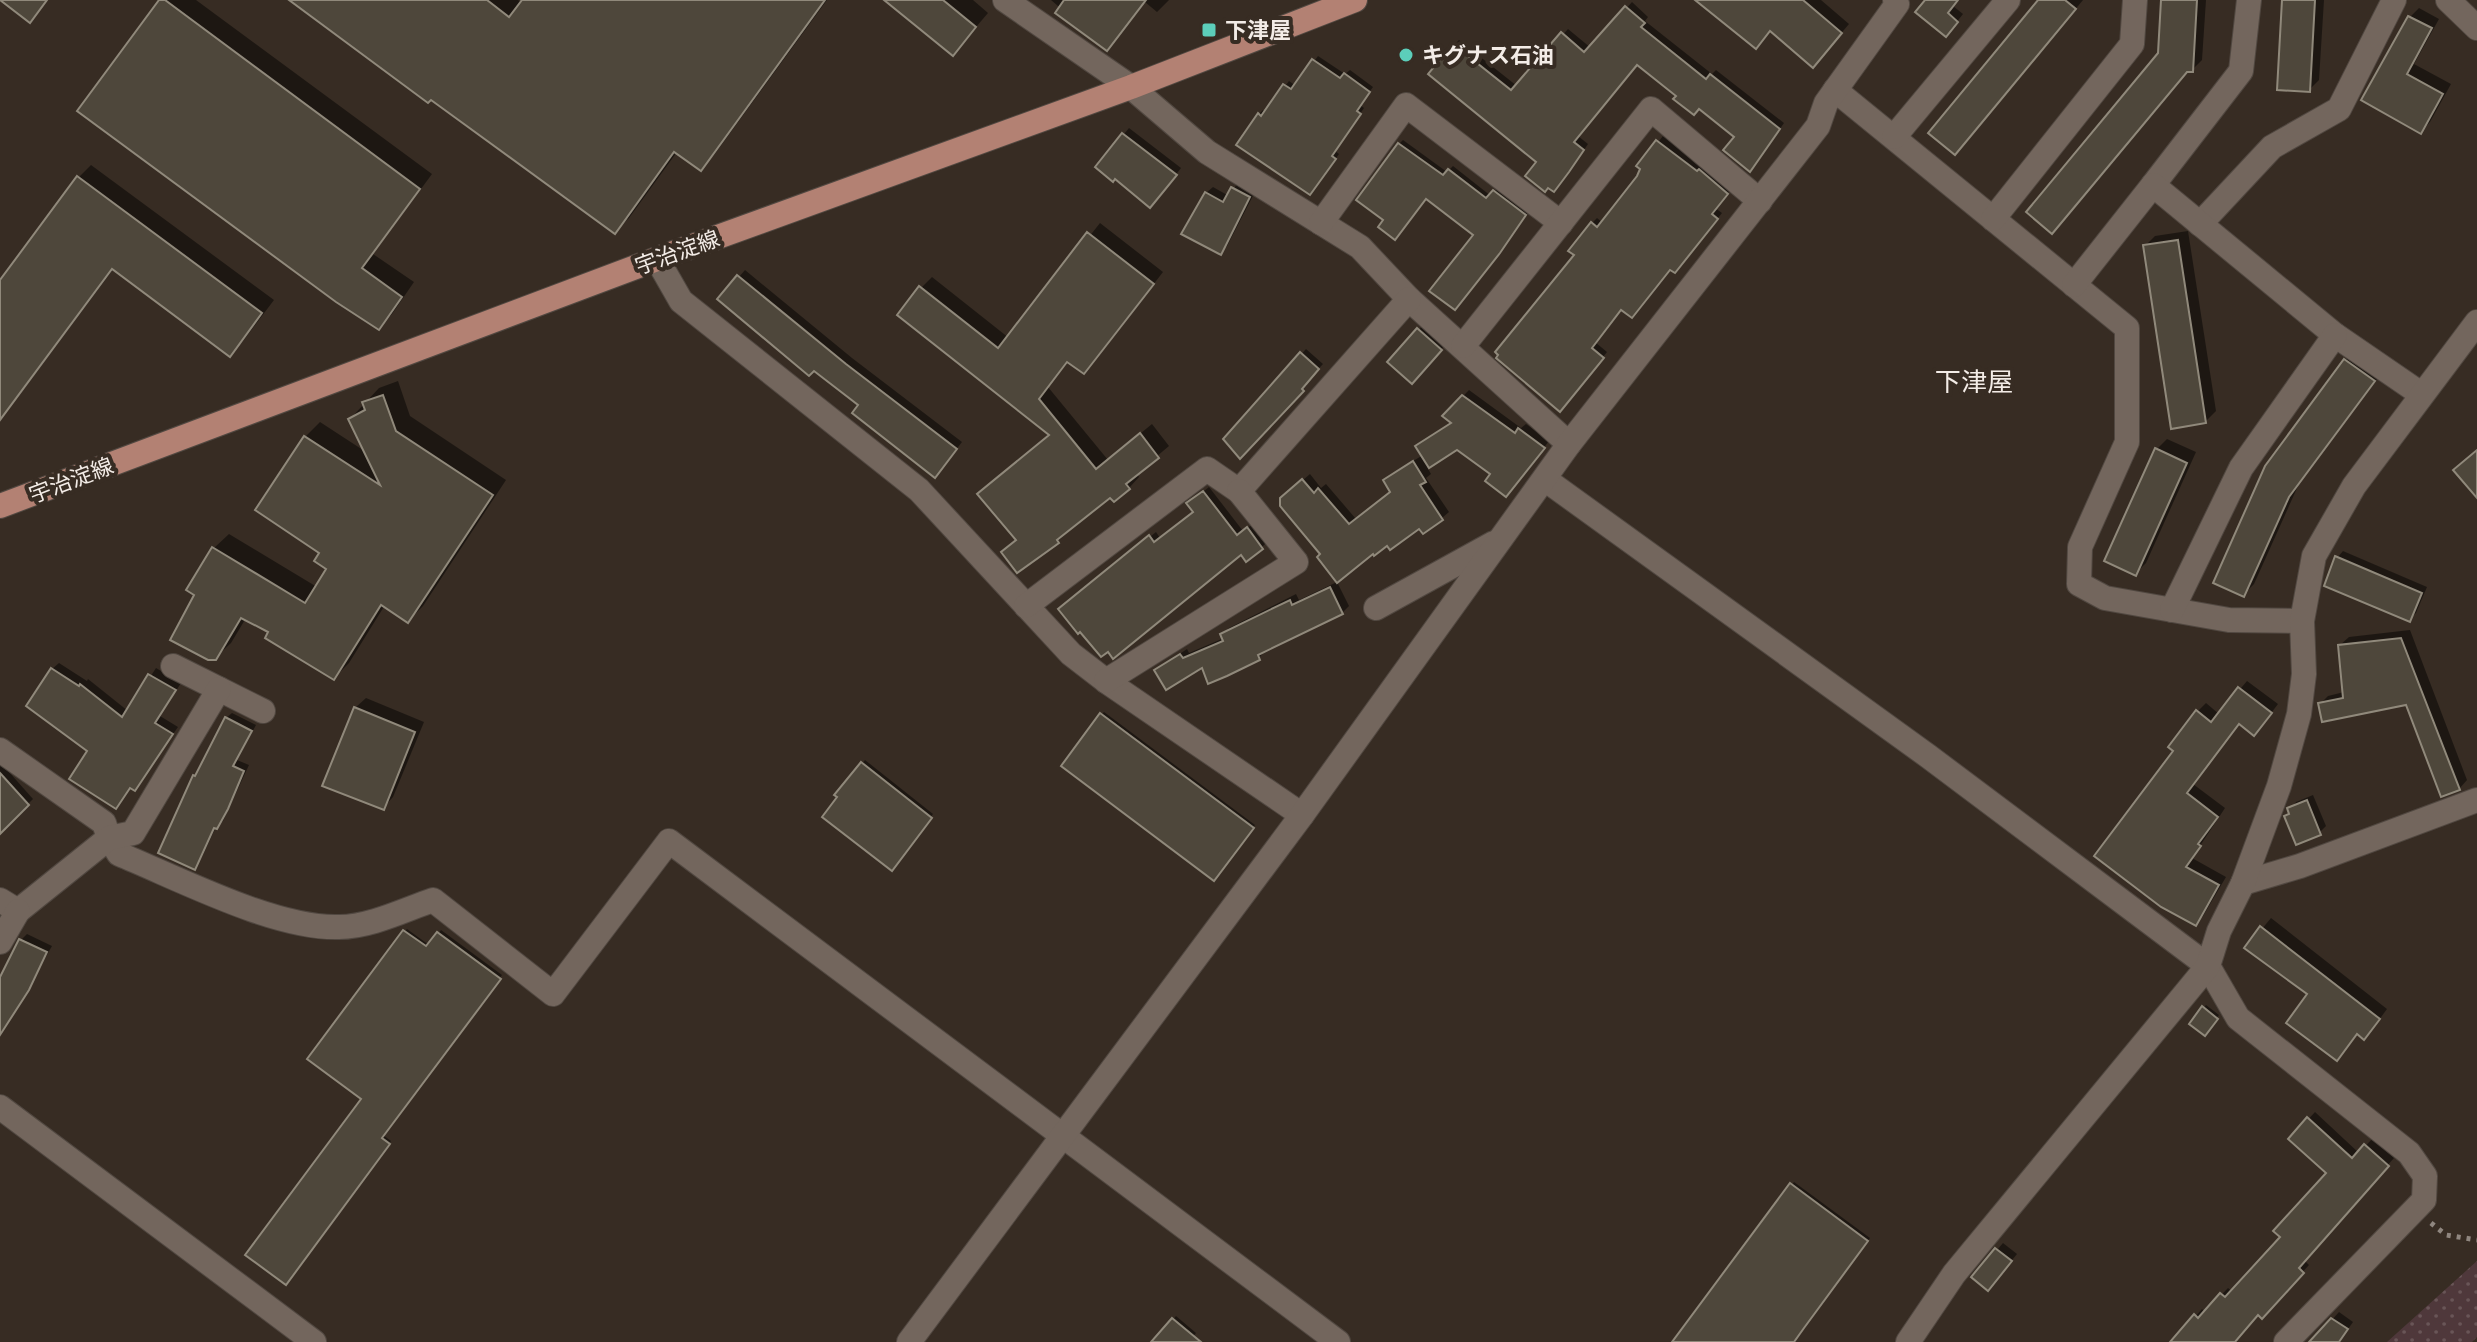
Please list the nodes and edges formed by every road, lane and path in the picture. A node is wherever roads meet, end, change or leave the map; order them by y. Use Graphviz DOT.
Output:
graph roads {
  1 [pos="1005,0"];
  2 [pos="1355,0"];
  3 [pos="1895,0"];
  4 [pos="2008,0"];
  5 [pos="2135,0"];
  6 [pos="2249,0"];
  7 [pos="2394,0"];
  8 [pos="2448,0"];
  9 [pos="2477,28"];
  10 [pos="1131,87"];
  11 [pos="1835,90"];
  12 [pos="1894,137"];
  13 [pos="2153,185"];
  14 [pos="1760,201"];
  15 [pos="1993,219"];
  16 [pos="1321,223"];
  17 [pos="1561,223"];
  18 [pos="2200,224"];
  19 [pos="657,259"];
  20 [pos="2074,285"];
  21 [pos="1409,299"];
  22 [pos="2477,322"];
  23 [pos="2335,335"];
  24 [pos="1463,346"];
  25 [pos="2421,394"];
  26 [pos="1569,444"];
  27 [pos="1546,480"];
  28 [pos="1239,491"];
  29 [pos="0,506"];
  30 [pos="1500,540"];
  31 [pos="1026,606"];
  32 [pos="1376,608"];
  33 [pos="2172,610"];
  34 [pos="2302,621"];
  35 [pos="173,666"];
  36 [pos="1106,681"];
  37 [pos="219,689"];
  38 [pos="263,711"];
  39 [pos="0,750"];
  40 [pos="2477,800"];
  41 [pos="1302,815"];
  42 [pos="109,838"];
  43 [pos="2243,883"];
  44 [pos="9,905"];
  45 [pos="0,942"];
  46 [pos="2208,966"];
  47 [pos="0,1107"];
  48 [pos="1063,1136"];
  49 [pos="2414,1210"];
  50 [pos="2477,1240"];
  51 [pos="314,1342"];
  52 [pos="909,1342"];
  53 [pos="1338,1342"];
  54 [pos="1908,1342"];
  55 [pos="2286,1342"];
  1 -- 10 [label="street"];
  2 -- 10 [label="main road, 宇治淀線"];
  3 -- 11 [label="street"];
  4 -- 12 [label="street"];
  5 -- 15 [label="street"];
  6 -- 13 [label="street"];
  7 -- 18 [label="street"];
  8 -- 9 [label="street"];
  10 -- 16 [label="street"];
  10 -- 19 [label="main road, 宇治淀線"];
  11 -- 12 [label="street"];
  11 -- 14 [label="street"];
  12 -- 15 [label="street"];
  13 -- 18 [label="street"];
  13 -- 20 [label="street"];
  14 -- 17 [label="street"];
  14 -- 26 [label="street"];
  15 -- 20 [label="street"];
  16 -- 17 [label="street"];
  16 -- 21 [label="street"];
  17 -- 24 [label="street"];
  18 -- 23 [label="street"];
  19 -- 29 [label="main road, 宇治淀線"];
  19 -- 31 [label="street"];
  20 -- 33 [label="street"];
  21 -- 24 [label="street"];
  21 -- 28 [label="street"];
  22 -- 25 [label="street"];
  23 -- 25 [label="street"];
  23 -- 33 [label="street"];
  24 -- 26 [label="street"];
  25 -- 34 [label="street"];
  26 -- 27 [label="street"];
  27 -- 30 [label="street"];
  27 -- 46 [label="street"];
  28 -- 31 [label="street"];
  28 -- 36 [label="street"];
  30 -- 32 [label="street"];
  30 -- 41 [label="street"];
  31 -- 36 [label="street"];
  33 -- 34 [label="street"];
  34 -- 43 [label="street"];
  35 -- 37 [label="street"];
  36 -- 41 [label="street"];
  37 -- 38 [label="street"];
  37 -- 42 [label="street"];
  39 -- 42 [label="street"];
  40 -- 43 [label="street"];
  41 -- 48 [label="street"];
  42 -- 44 [label="street"];
  42 -- 48 [label="street"];
  43 -- 46 [label="street"];
  44 -- 45 [label="street"];
  46 -- 49 [label="street"];
  46 -- 54 [label="street"];
  47 -- 51 [label="street"];
  48 -- 52 [label="street"];
  48 -- 53 [label="street"];
  49 -- 50 [label="path"];
  49 -- 55 [label="street"];
}
